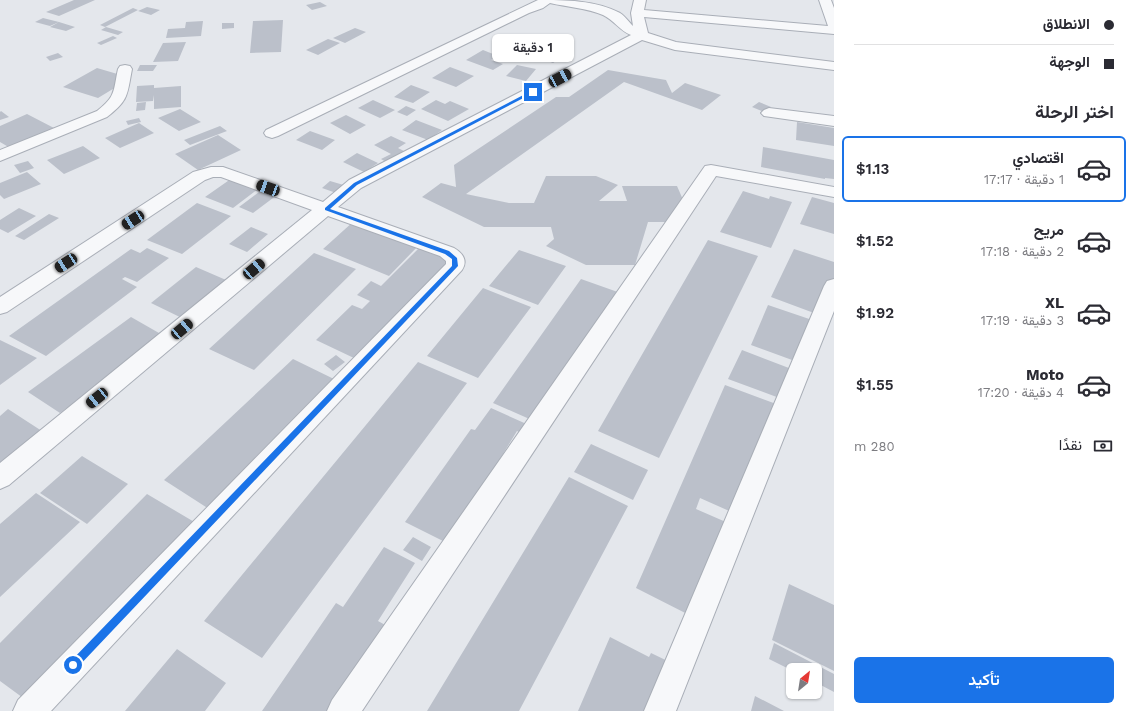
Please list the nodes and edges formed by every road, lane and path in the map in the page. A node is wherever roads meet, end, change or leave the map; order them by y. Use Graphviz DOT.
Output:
graph roads {
  1 [pos="546,0"];
  2 [pos="553,0"];
  3 [pos="825,0"];
  4 [pos="639,7"];
  5 [pos="834,25"];
  6 [pos="834,30"];
  7 [pos="642,35"];
  8 [pos="834,66"];
  9 [pos="125,69"];
  10 [pos="768,113"];
  11 [pos="834,121"];
  12 [pos="272,133"];
  13 [pos="0,156"];
  14 [pos="834,192"];
  15 [pos="327,209"];
  16 [pos="834,286"];
  17 [pos="0,307"];
  18 [pos="0,478"];
  19 [pos="30,711"];
  20 [pos="343,711"];
  21 [pos="660,711"];
  1 -- 12 [label="street"];
  2 -- 7 [label="street"];
  3 -- 5 [label="street"];
  4 -- 6 [label="street"];
  4 -- 7 [label="street"];
  7 -- 8 [label="street"];
  7 -- 15 [label="street"];
  9 -- 13 [label="street"];
  10 -- 11 [label="street"];
  14 -- 20 [label="street"];
  15 -- 17 [label="street"];
  15 -- 18 [label="street"];
  15 -- 19 [label="street"];
  16 -- 21 [label="street"];
}
